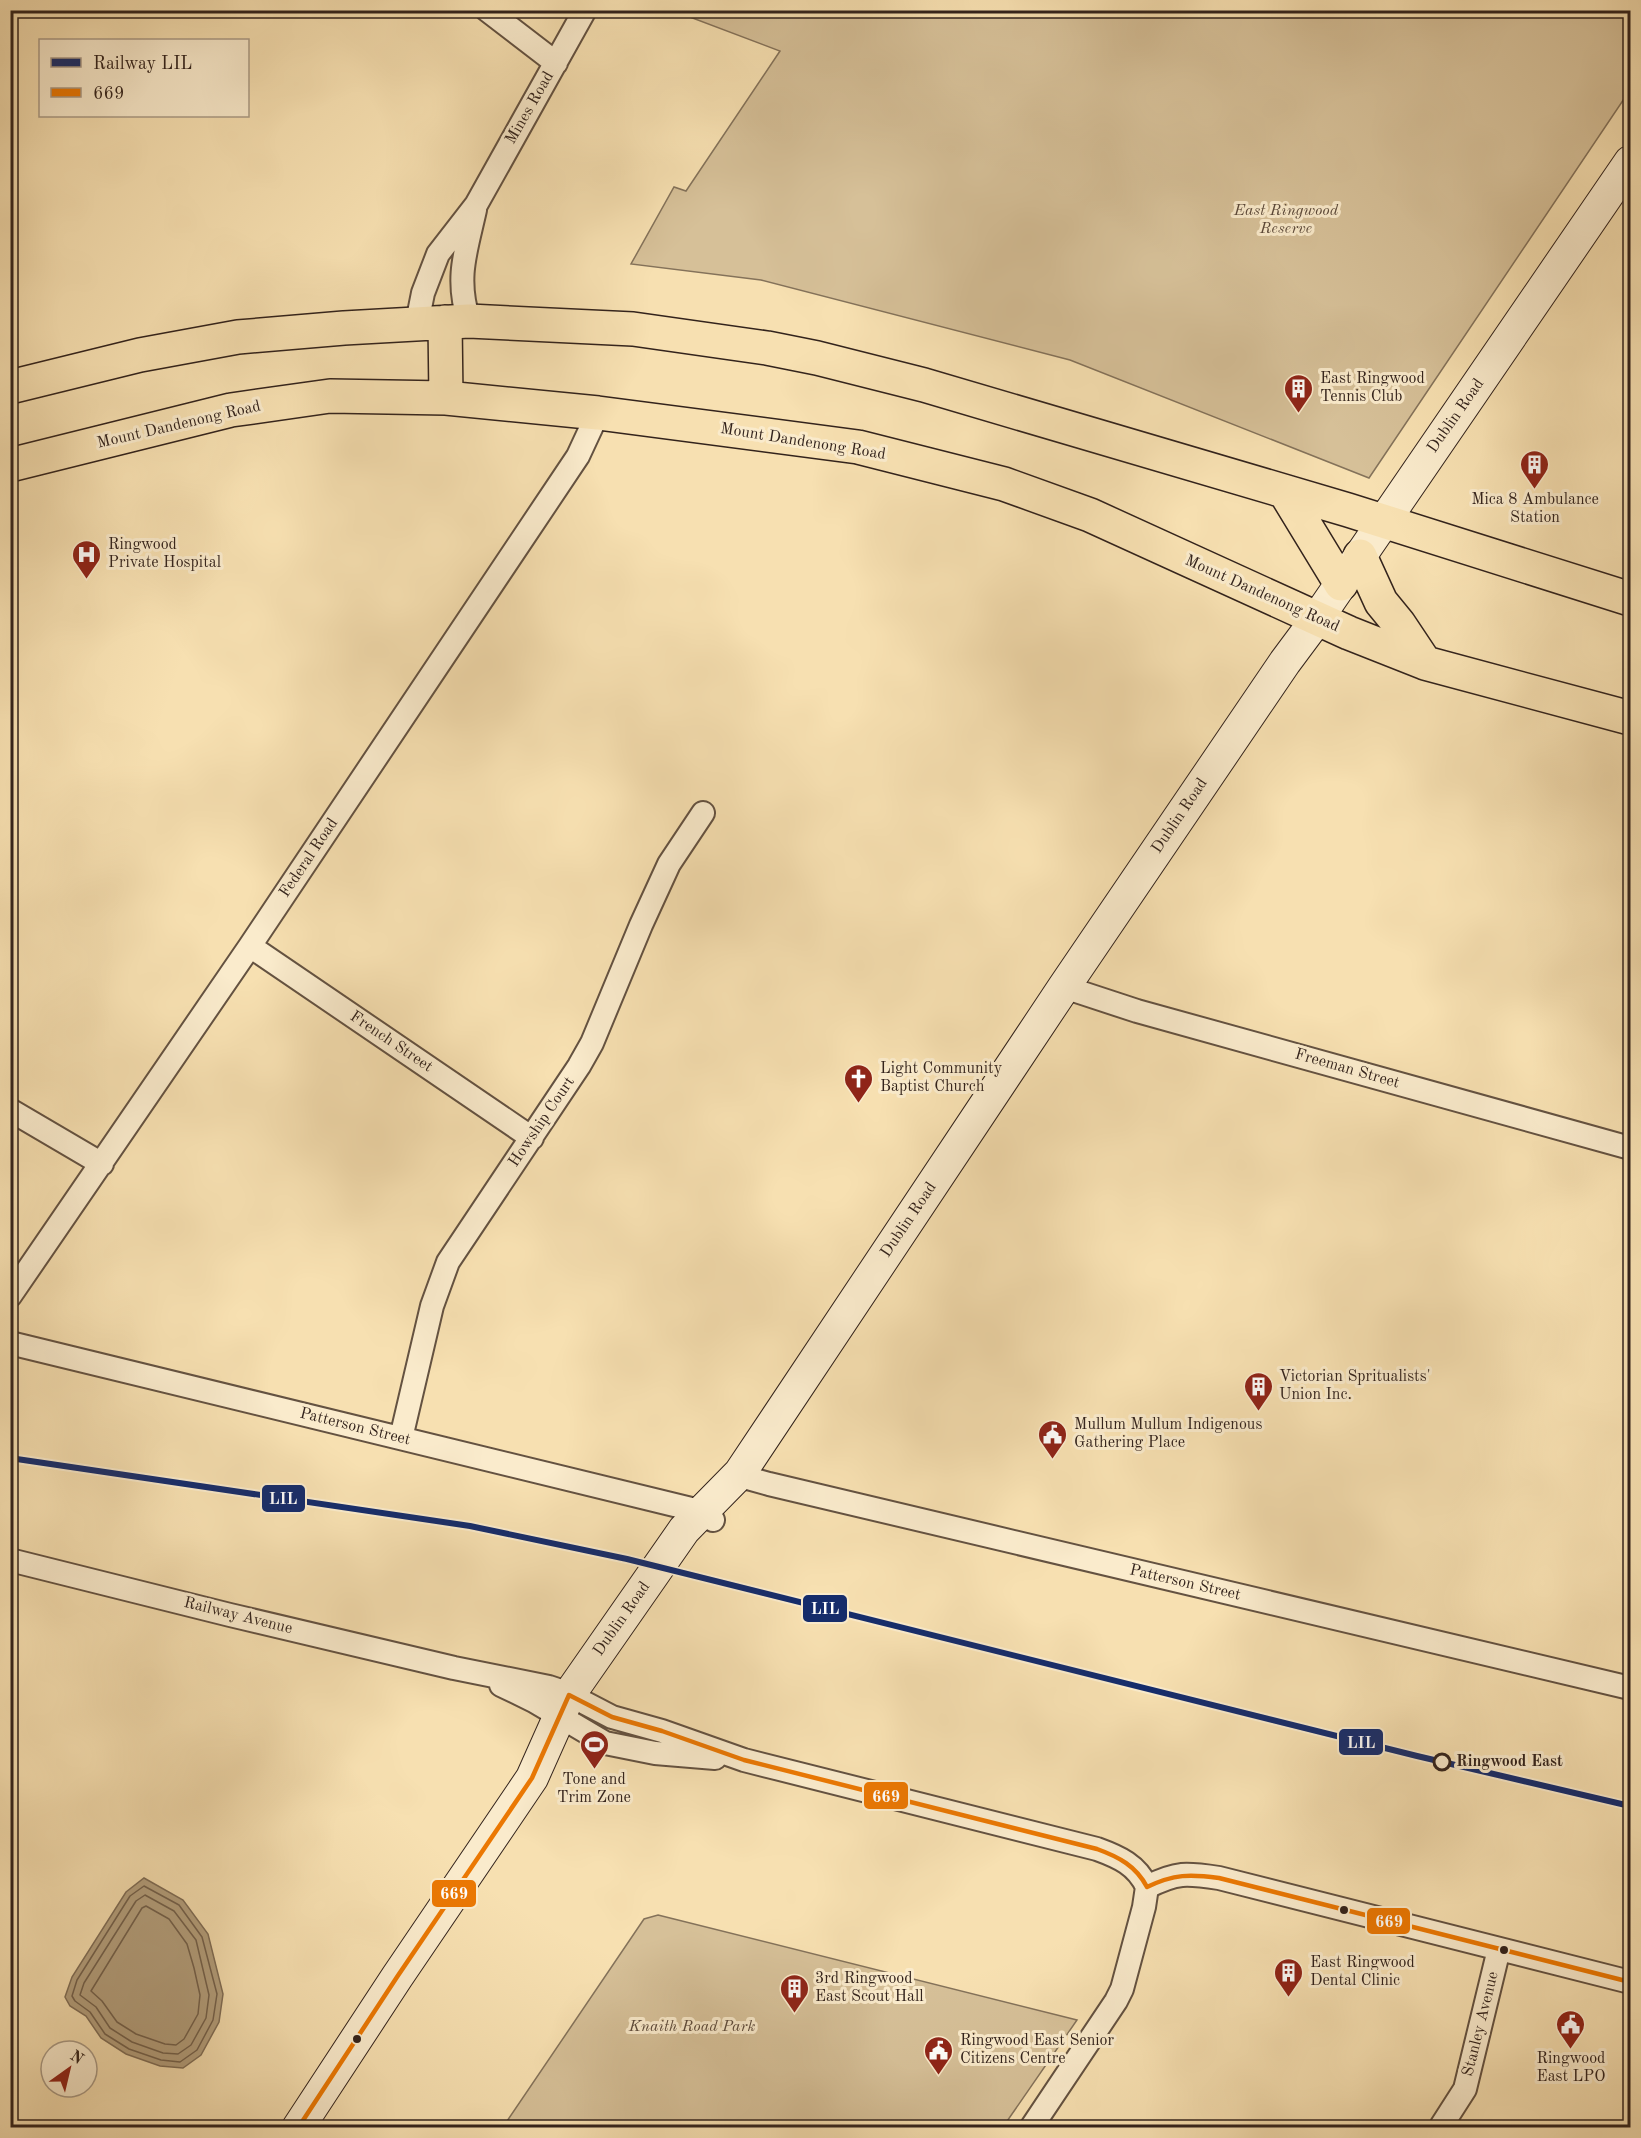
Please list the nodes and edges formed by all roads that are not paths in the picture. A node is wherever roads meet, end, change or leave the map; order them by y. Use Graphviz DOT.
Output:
graph roads {
  1 [pos="487,10"];
  2 [pos="585,10"];
  3 [pos="556,63"];
  4 [pos="1630,162"];
  5 [pos="476,205"];
  6 [pos="444,322"];
  7 [pos="10,387"];
  8 [pos="446,398"];
  9 [pos="598,413"];
  10 [pos="10,465"];
  11 [pos="1285,492"];
  12 [pos="1384,522"];
  13 [pos="1360,556"];
  14 [pos="1341,584"];
  15 [pos="1630,599"];
  16 [pos="1317,619"];
  17 [pos="1425,663"];
  18 [pos="1630,718"];
  19 [pos="703,813"];
  20 [pos="250,946"];
  21 [pos="1064,987"];
  22 [pos="10,1110"];
  23 [pos="532,1138"];
  24 [pos="1630,1148"];
  25 [pos="102,1164"];
  26 [pos="10,1296"];
  27 [pos="10,1343"];
  28 [pos="402,1438"];
  29 [pos="739,1474"];
  30 [pos="707,1516"];
  31 [pos="10,1560"];
  32 [pos="1630,1688"];
  33 [pos="573,1712"];
  34 [pos="1147,1887"];
  35 [pos="1500,1949"];
  36 [pos="1630,1982"];
  37 [pos="298,2127"];
  38 [pos="1031,2127"];
  39 [pos="1440,2127"];
  1 -- 3 [label="street"];
  2 -- 3 [label="street, Mines Road"];
  3 -- 5 [label="street, Mines Road"];
  4 -- 12 [label="main road, Dublin Road"];
  5 -- 6 [label="street, Mines Road"];
  5 -- 6 [label="street, Mines Road"];
  6 -- 7 [label="main road"];
  6 -- 8 [label="main road"];
  6 -- 11 [label="main road"];
  8 -- 9 [label="main road, Mount Dandenong Road"];
  8 -- 10 [label="main road, Mount Dandenong Road"];
  9 -- 16 [label="main road, Mount Dandenong Road"];
  9 -- 20 [label="street, Federal Road"];
  11 -- 12 [label="main road"];
  11 -- 14 [label="main road"];
  12 -- 13 [label="main road, Dublin Road"];
  12 -- 15 [label="main road"];
  13 -- 14 [label="main road, Dublin Road"];
  13 -- 17 [label="main road"];
  14 -- 16 [label="main road, Dublin Road"];
  16 -- 17 [label="main road, Mount Dandenong Road"];
  16 -- 21 [label="main road, Dublin Road"];
  17 -- 18 [label="main road, Mount Dandenong Road"];
  19 -- 23 [label="street, Howship Court"];
  20 -- 23 [label="street, French Street"];
  20 -- 25 [label="street, Federal Road"];
  21 -- 24 [label="street, Freeman Street"];
  21 -- 29 [label="main road, Dublin Road"];
  22 -- 25 [label="street"];
  23 -- 28 [label="street, Howship Court"];
  25 -- 26 [label="street, Federal Road"];
  27 -- 28 [label="street, Patterson Street"];
  28 -- 30 [label="street, Patterson Street"];
  29 -- 30 [label="main road, Dublin Road"];
  29 -- 32 [label="street, Patterson Street"];
  30 -- 33 [label="main road, Dublin Road"];
  31 -- 33 [label="street, Railway Avenue"];
  33 -- 34 [label="street, Railway Avenue"];
  33 -- 37 [label="main road, Dublin Road"];
  34 -- 35 [label="street"];
  34 -- 38 [label="street"];
  35 -- 36 [label="street"];
  35 -- 39 [label="street, Stanley Avenue"];
}
